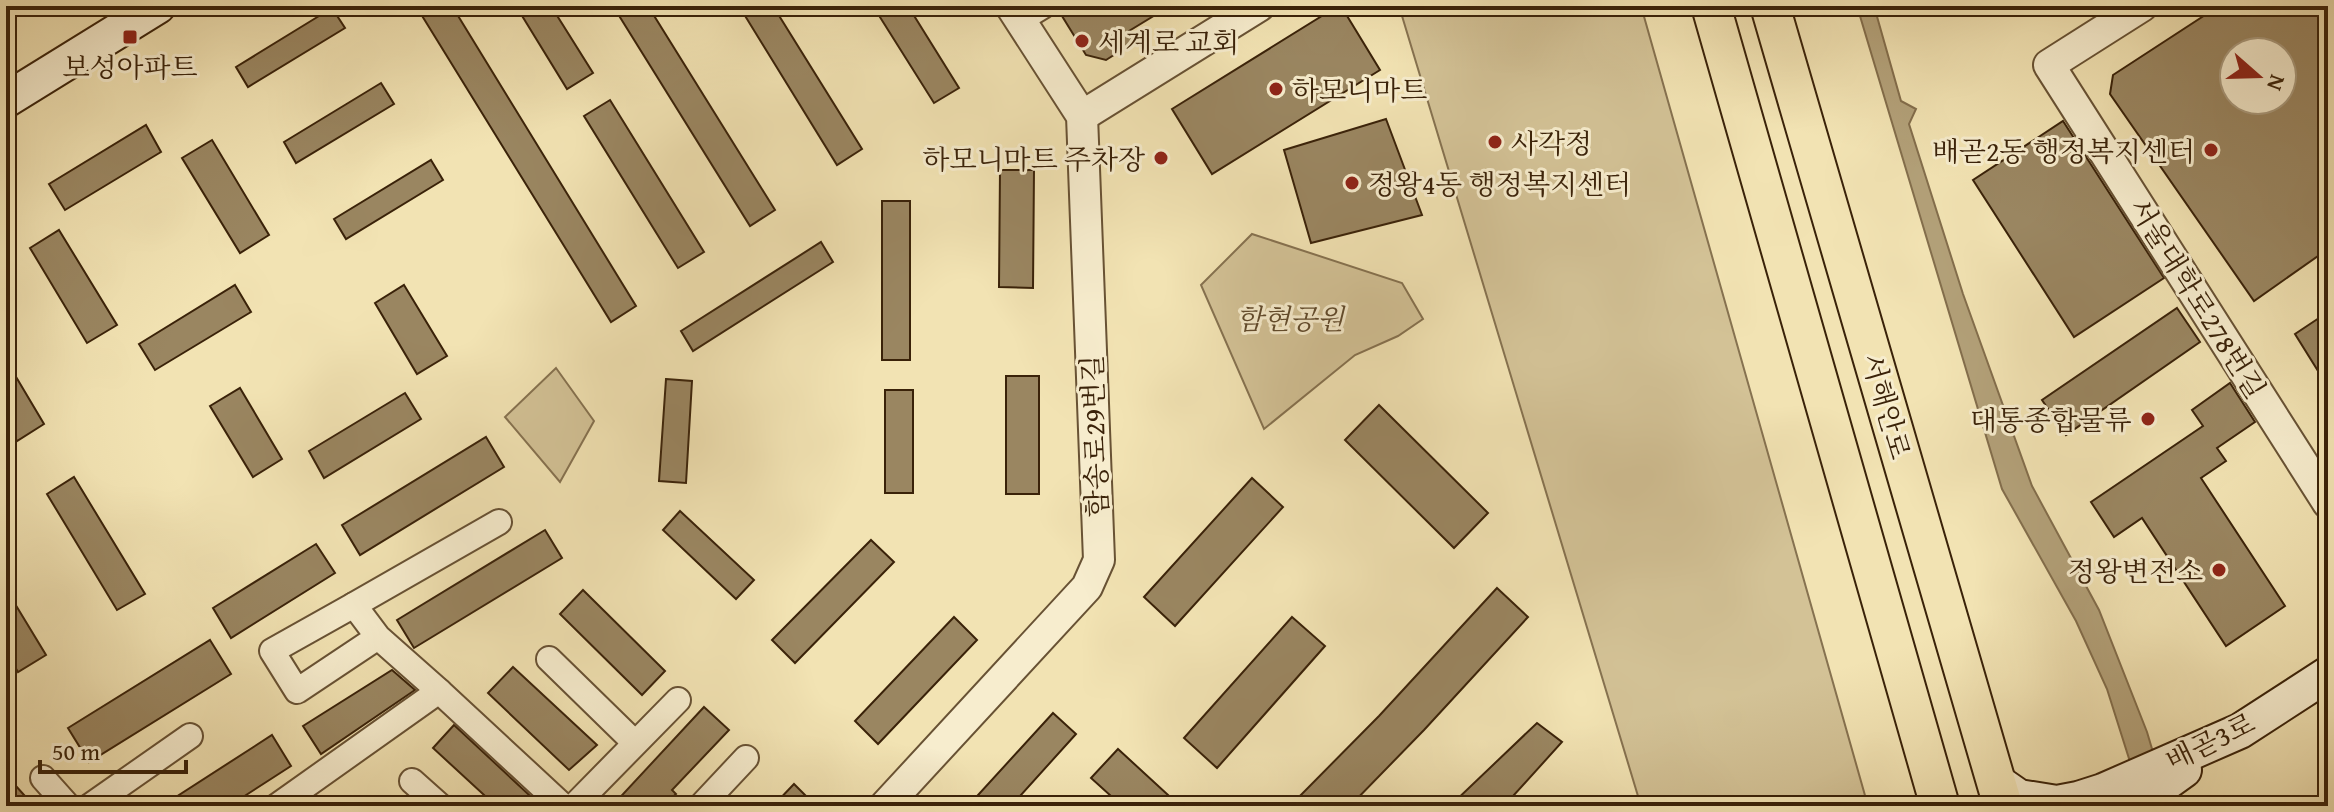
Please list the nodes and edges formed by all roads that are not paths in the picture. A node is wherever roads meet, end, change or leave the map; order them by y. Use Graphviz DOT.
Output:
graph roads {
  1 [pos="158,6"];
  2 [pos="1259,6"];
  3 [pos="1711,6"];
  4 [pos="1770,6"];
  5 [pos="2142,6"];
  6 [pos="1025,11"];
  7 [pos="6,100"];
  8 [pos="1082,116"];
  9 [pos="2328,503"];
  10 [pos="499,522"];
  11 [pos="354,605"];
  12 [pos="378,637"];
  13 [pos="549,659"];
  14 [pos="2328,674"];
  15 [pos="439,691"];
  16 [pos="678,700"];
  17 [pos="190,736"];
  18 [pos="635,743"];
  19 [pos="746,758"];
  20 [pos="43,778"];
  21 [pos="412,781"];
  22 [pos="2140,784"];
  23 [pos="1999,794"];
  24 [pos="68,806"];
  25 [pos="90,806"];
  26 [pos="277,806"];
  27 [pos="440,806"];
  28 [pos="563,806"];
  29 [pos="574,806"];
  30 [pos="701,806"];
  31 [pos="885,806"];
  32 [pos="1940,806"];
  1 -- 7 [label="main road"];
  2 -- 8 [label="street"];
  3 -- 32 [label="main road"];
  4 -- 23 [label="main road, 서해안로"];
  5 -- 9 [label="street, 서울대학로278번길"];
  6 -- 8 [label="street"];
  8 -- 31 [label="street, 함송로29번길"];
  10 -- 11 [label="street"];
  11 -- 12 [label="street"];
  11 -- 12 [label="street"];
  12 -- 15 [label="street"];
  13 -- 18 [label="street"];
  14 -- 22 [label="main road, 배곧3로"];
  15 -- 26 [label="street"];
  15 -- 28 [label="street"];
  16 -- 18 [label="street"];
  17 -- 25 [label="street"];
  18 -- 29 [label="street"];
  19 -- 30 [label="street"];
  20 -- 24 [label="street"];
  21 -- 27 [label="street"];
  22 -- 23 [label="main road, 배곧3로"];
}
